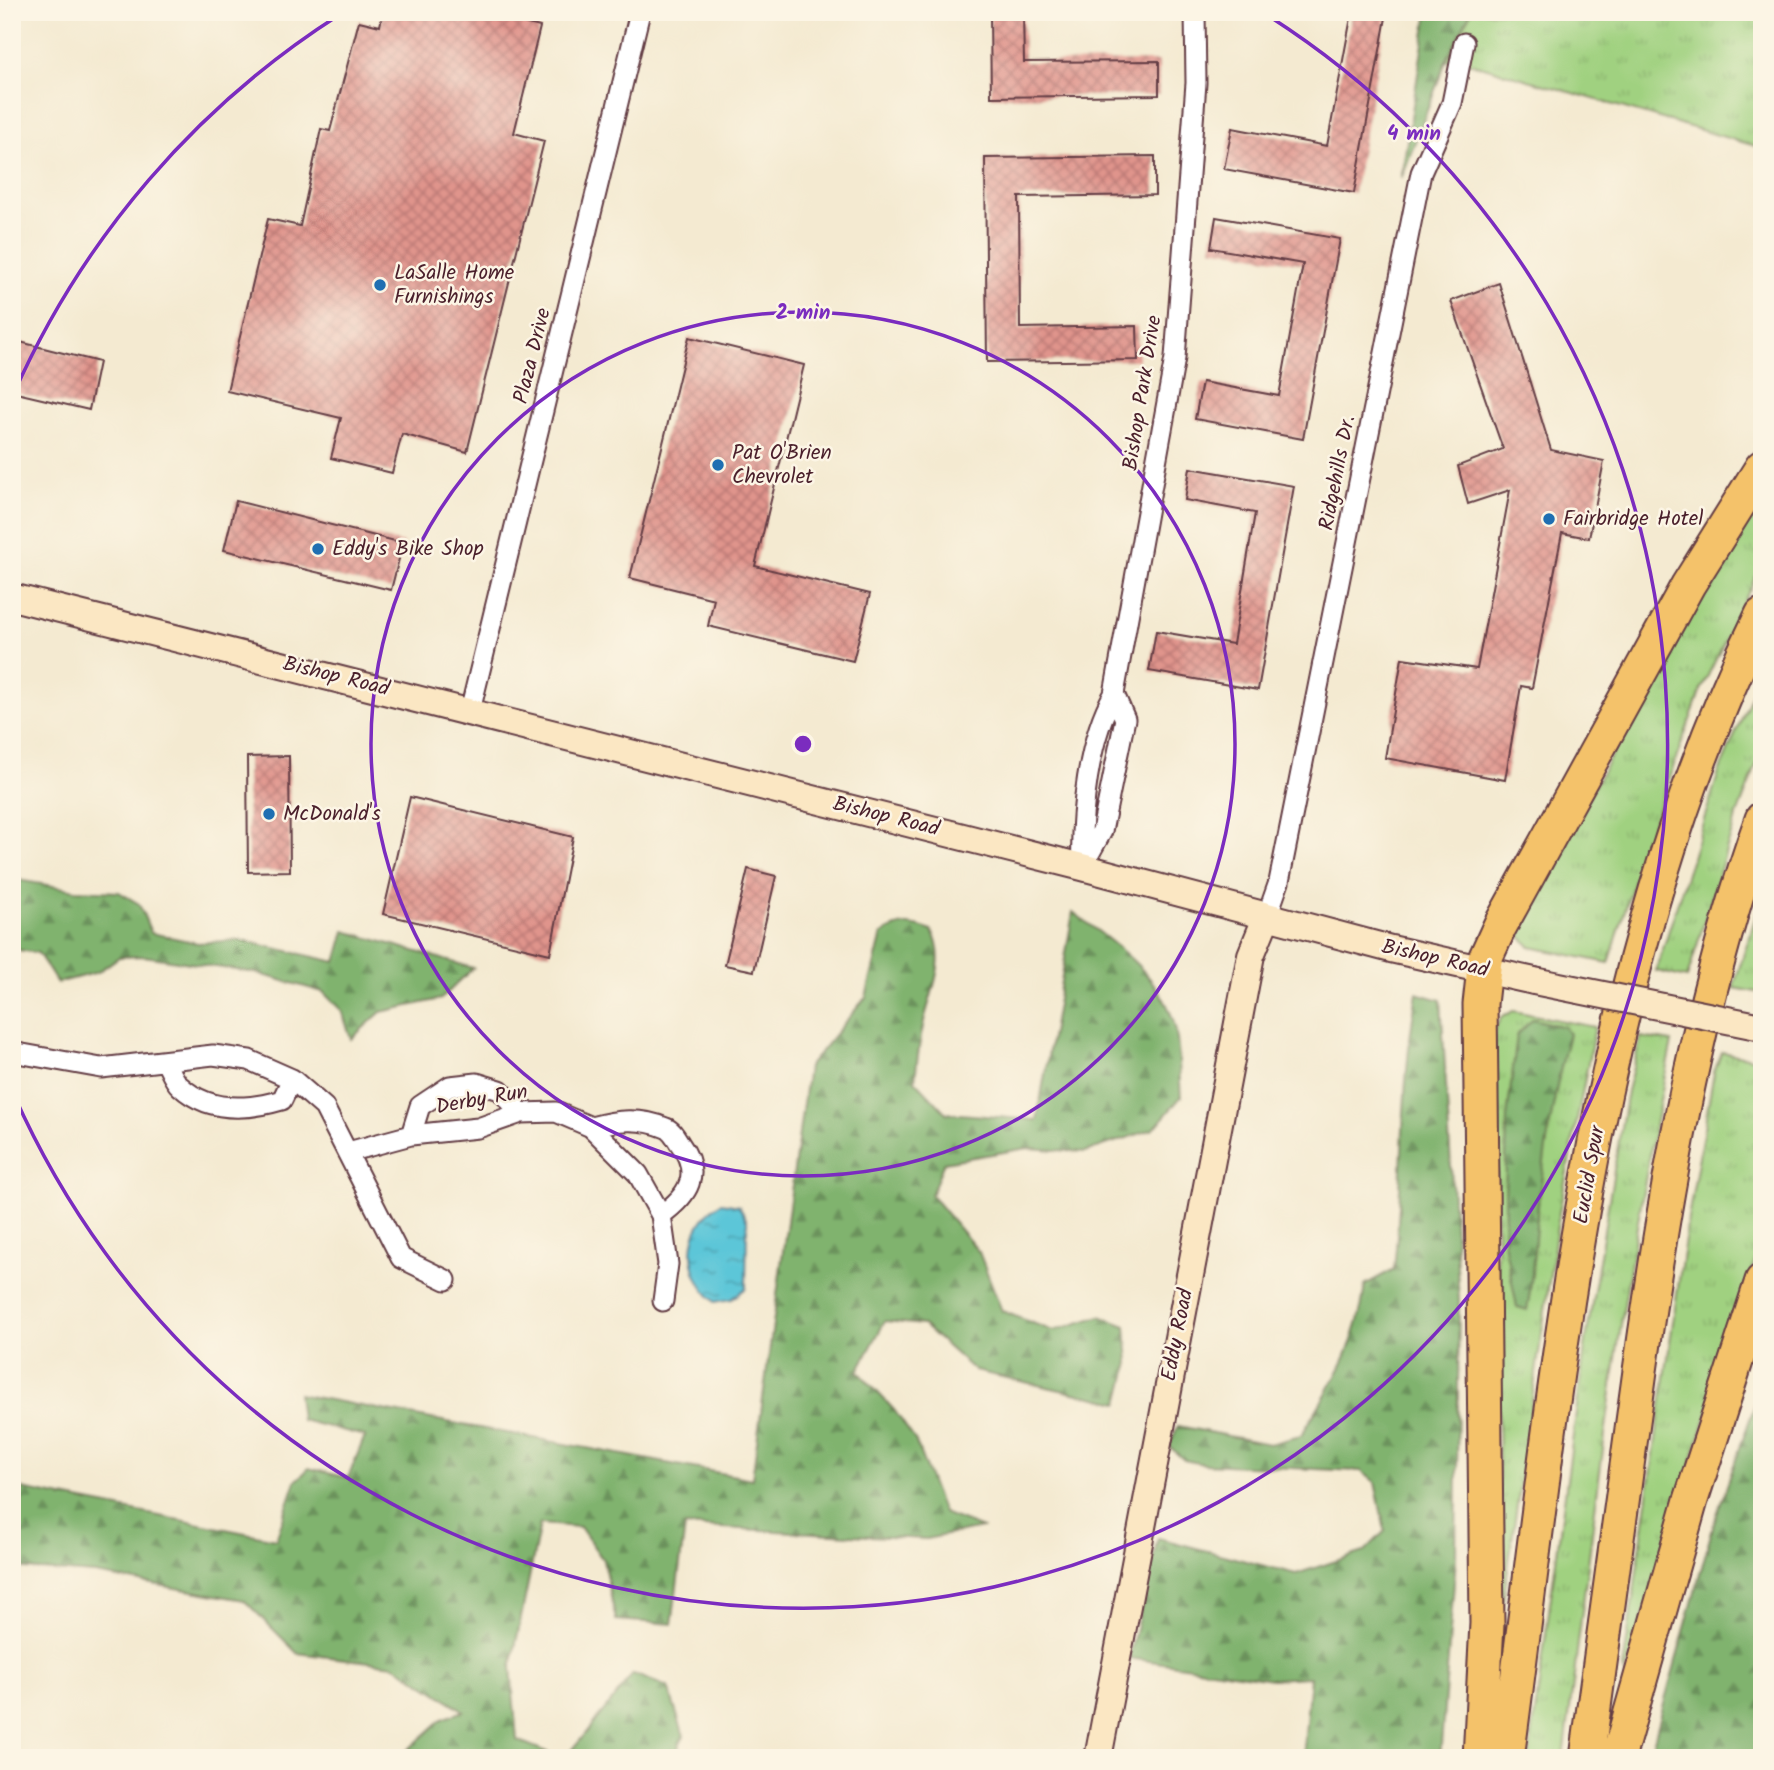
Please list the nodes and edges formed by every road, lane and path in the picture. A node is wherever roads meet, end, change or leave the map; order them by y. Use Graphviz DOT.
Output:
graph roads {
  1 [pos="640,12"];
  2 [pos="1195,12"];
  3 [pos="1464,43"];
  4 [pos="1762,467"];
  5 [pos="12,597"];
  6 [pos="1762,615"];
  7 [pos="470,711"];
  8 [pos="1762,819"];
  9 [pos="1082,867"];
  10 [pos="1267,916"];
  11 [pos="1482,970"];
  12 [pos="1762,1027"];
  13 [pos="12,1052"];
  14 [pos="166,1062"];
  15 [pos="292,1079"];
  16 [pos="521,1113"];
  17 [pos="591,1128"];
  18 [pos="411,1135"];
  19 [pos="348,1152"];
  20 [pos="661,1215"];
  21 [pos="446,1280"];
  22 [pos="1762,1281"];
  23 [pos="663,1301"];
  24 [pos="1098,1758"];
  25 [pos="1480,1758"];
  26 [pos="1507,1758"];
  27 [pos="1587,1758"];
  28 [pos="1618,1758"];
  1 -- 7 [label="street, Plaza Drive"];
  2 -- 9 [label="street, Bishop Park Drive"];
  3 -- 10 [label="street, Ridgehills Dr."];
  4 -- 11 [label="highway"];
  5 -- 7 [label="main road, Bishop Road"];
  6 -- 26 [label="highway, Euclid Spur"];
  7 -- 9 [label="main road, Bishop Road"];
  8 -- 27 [label="highway"];
  9 -- 10 [label="main road, Bishop Road"];
  10 -- 11 [label="main road, Bishop Road"];
  10 -- 24 [label="main road, Eddy Road"];
  11 -- 12 [label="main road, Bishop Road, bridge"];
  11 -- 25 [label="highway"];
  13 -- 14 [label="street"];
  14 -- 15 [label="street"];
  14 -- 15 [label="street"];
  15 -- 19 [label="street"];
  16 -- 17 [label="street, Derby Run"];
  16 -- 18 [label="street, Derby Run"];
  16 -- 18 [label="street"];
  17 -- 20 [label="street, Derby Run"];
  17 -- 20 [label="street"];
  18 -- 19 [label="street, Derby Run"];
  19 -- 21 [label="street"];
  20 -- 23 [label="street, Derby Run"];
  22 -- 28 [label="highway"];
}
